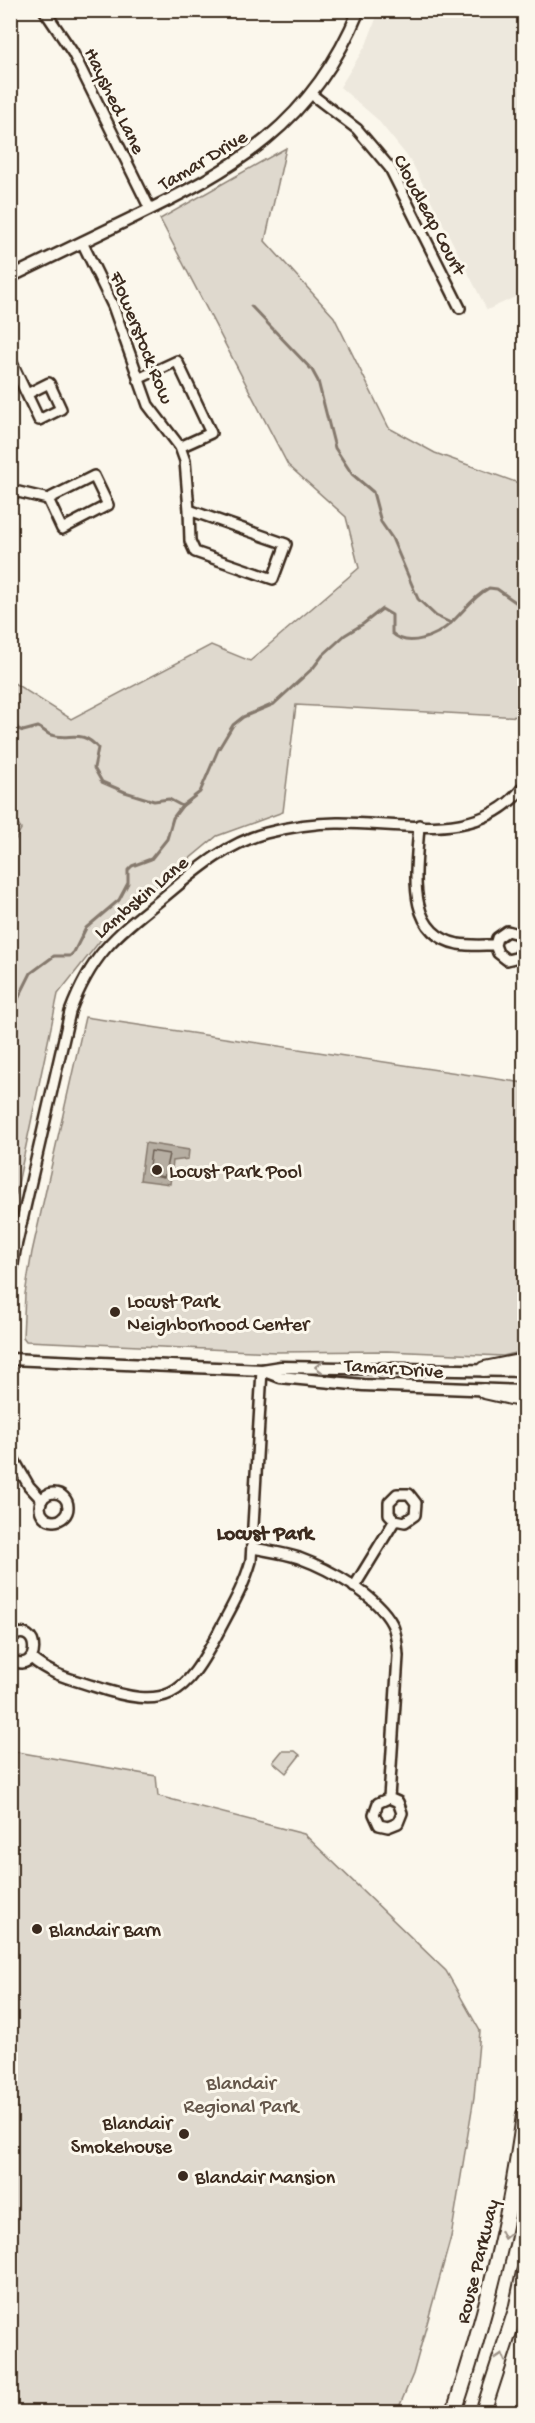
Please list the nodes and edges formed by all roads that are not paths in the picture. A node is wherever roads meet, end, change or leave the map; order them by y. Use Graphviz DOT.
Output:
graph roads {
  1 [pos="44,10"];
  2 [pos="359,10"];
  3 [pos="311,94"];
  4 [pos="150,209"];
  5 [pos="82,242"];
  6 [pos="10,277"];
  7 [pos="460,308"];
  8 [pos="10,359"];
  9 [pos="138,379"];
  10 [pos="27,394"];
  11 [pos="180,447"];
  12 [pos="11,490"];
  13 [pos="48,499"];
  14 [pos="189,510"];
  15 [pos="525,786"];
  16 [pos="419,825"];
  17 [pos="495,945"];
  18 [pos="10,1284"];
  19 [pos="10,1359"];
  20 [pos="525,1362"];
  21 [pos="484,1369"];
  22 [pos="262,1370"];
  23 [pos="525,1371"];
  24 [pos="484,1391"];
  25 [pos="525,1391"];
  26 [pos="525,1400"];
  27 [pos="10,1453"];
  28 [pos="42,1500"];
  29 [pos="395,1520"];
  30 [pos="253,1548"];
  31 [pos="354,1587"];
  32 [pos="10,1637"];
  33 [pos="31,1658"];
  34 [pos="10,1659"];
  35 [pos="389,1798"];
  36 [pos="525,2115"];
  37 [pos="525,2272"];
  38 [pos="454,2412"];
  39 [pos="483,2412"];
  1 -- 4 [label="street, Hayshed Lane"];
  2 -- 3 [label="street, Tamar Drive"];
  3 -- 4 [label="street, Tamar Drive"];
  3 -- 7 [label="street, Cloudleap Court"];
  4 -- 5 [label="street, Tamar Drive"];
  5 -- 6 [label="street, Tamar Drive"];
  5 -- 9 [label="street, Flowerstock Row"];
  8 -- 10 [label="street"];
  9 -- 11 [label="street, Flowerstock Row"];
  9 -- 11 [label="street"];
  11 -- 14 [label="street, Flowerstock Row"];
  12 -- 13 [label="street"];
  13 -- 13 [label="street"];
  14 -- 14 [label="street, Flowerstock Row"];
  15 -- 16 [label="street, Lambskin Lane"];
  16 -- 17 [label="street"];
  16 -- 18 [label="street, Lambskin Lane"];
  19 -- 22 [label="street, Tamar Drive"];
  20 -- 21 [label="main road"];
  21 -- 22 [label="street, Tamar Drive, one-way"];
  21 -- 23 [label="street, Tamar Drive"];
  22 -- 24 [label="street, Tamar Drive"];
  22 -- 30 [label="street"];
  24 -- 25 [label="street, Tamar Drive"];
  24 -- 26 [label="main road"];
  27 -- 28 [label="street"];
  29 -- 31 [label="street"];
  30 -- 31 [label="street"];
  30 -- 33 [label="street"];
  31 -- 35 [label="street"];
  32 -- 33 [label="street"];
  33 -- 34 [label="street"];
  36 -- 38 [label="main road, Rouse Parkway, one-way"];
  39 -- 37 [label="main road, one-way"];
}
